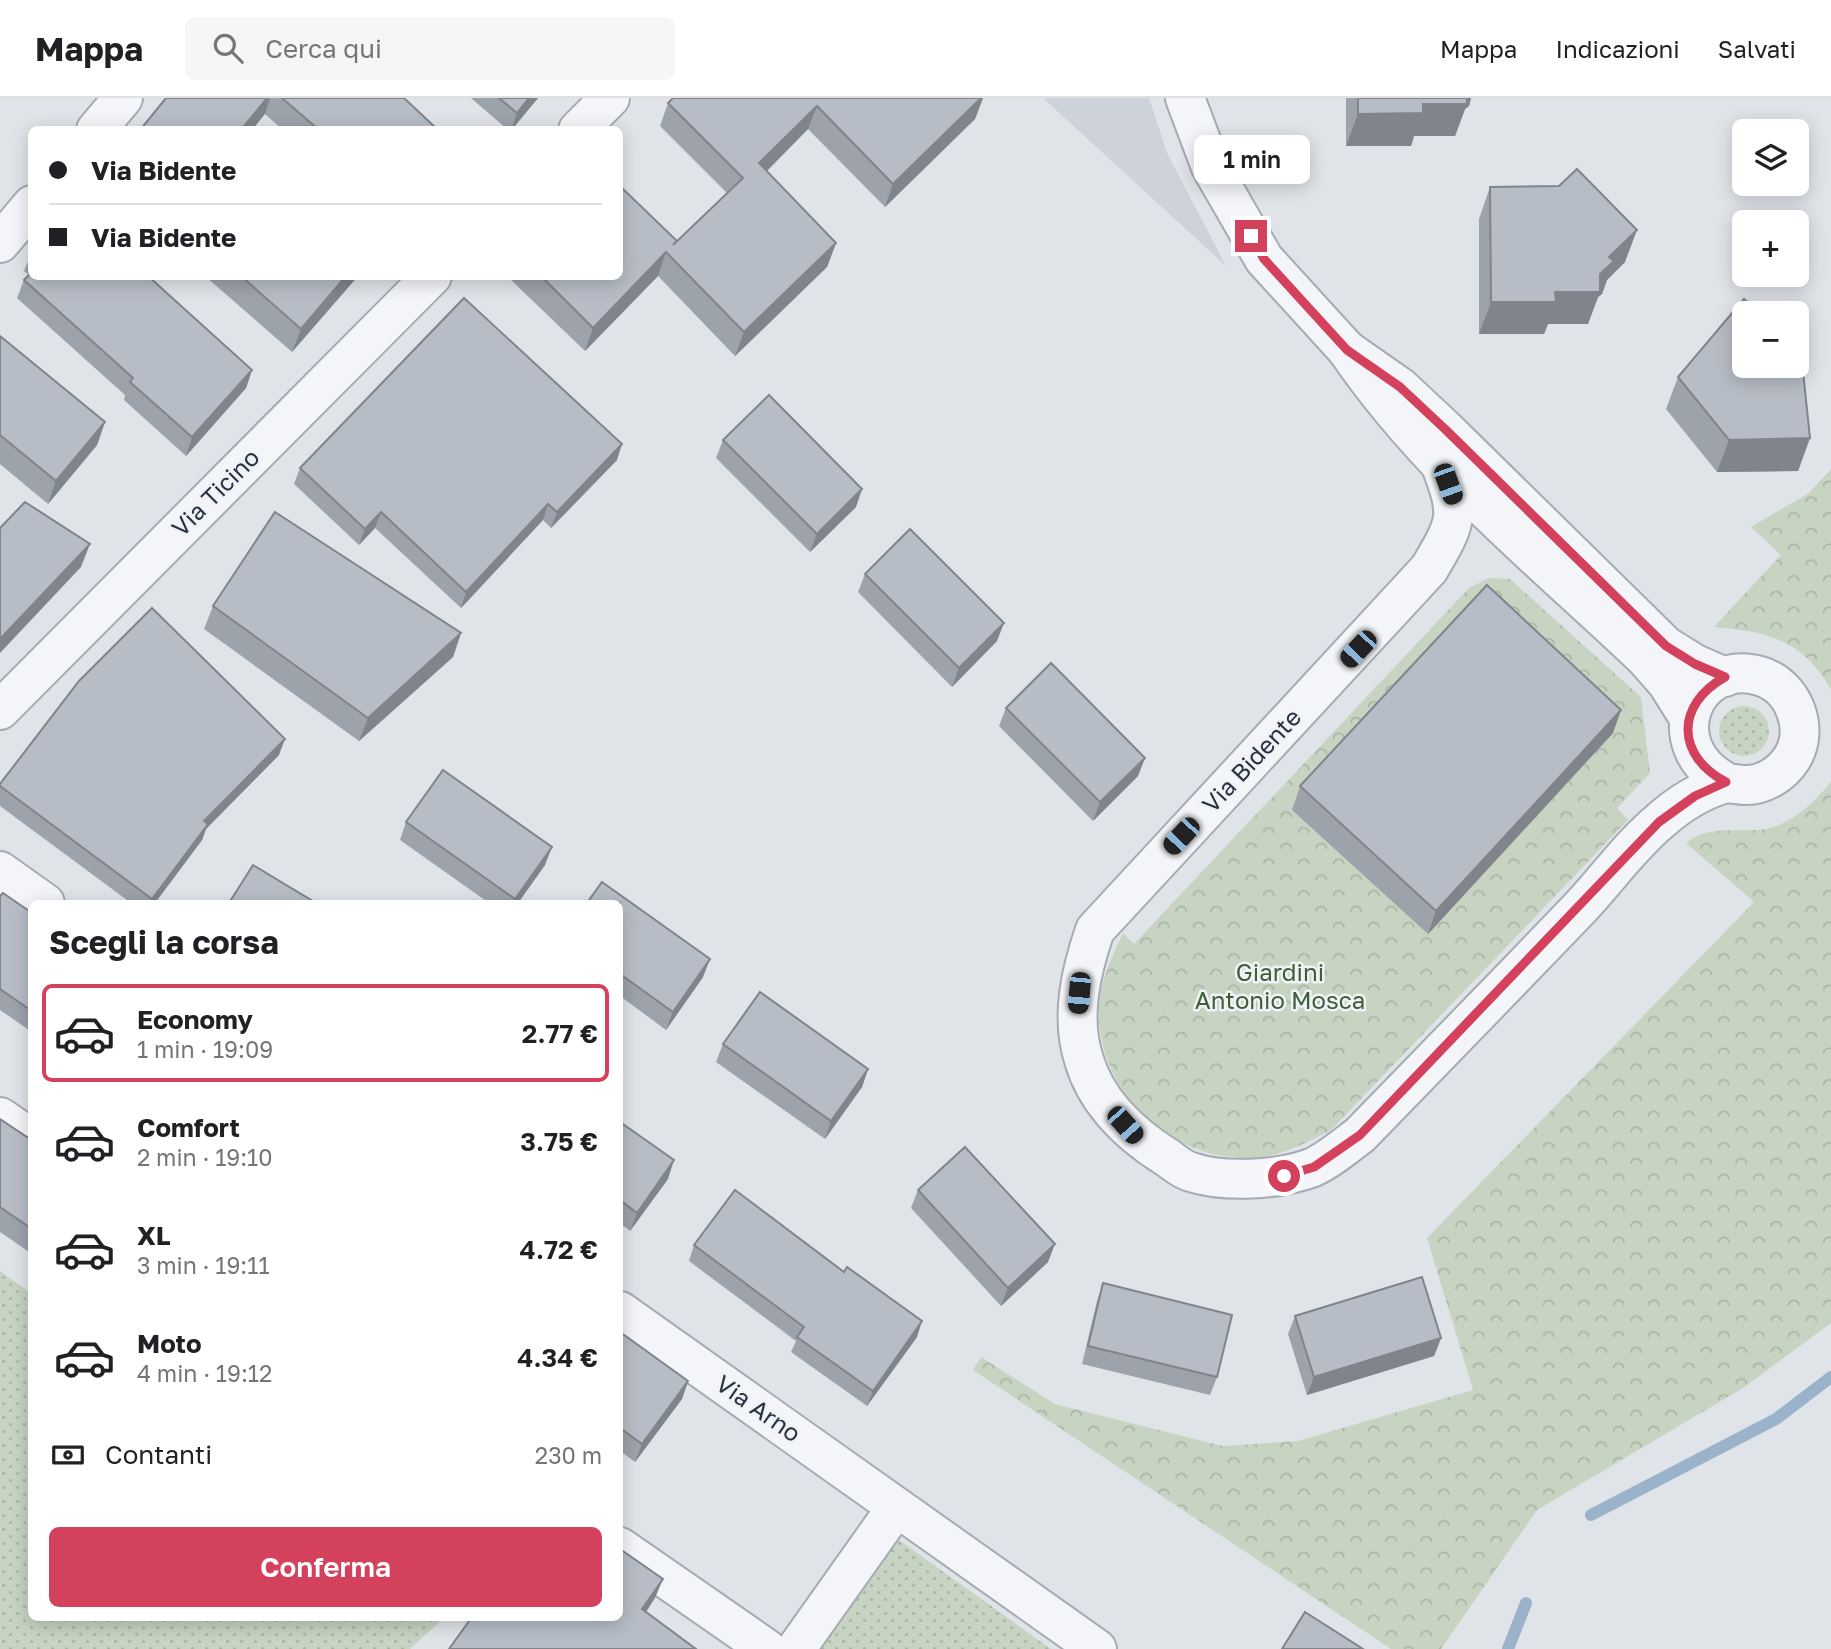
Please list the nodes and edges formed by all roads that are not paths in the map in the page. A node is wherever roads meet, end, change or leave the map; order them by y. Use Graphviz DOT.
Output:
graph roads {
  1 [pos="123,98"];
  2 [pos="610,98"];
  3 [pos="1185,98"];
  4 [pos="99,126"];
  5 [pos="582,126"];
  6 [pos="28,210"];
  7 [pos="0,243"];
  8 [pos="428,280"];
  9 [pos="1347,350"];
  10 [pos="1440,463"];
  11 [pos="1725,677"];
  12 [pos="0,710"];
  13 [pos="1689,718"];
  14 [pos="1726,782"];
  15 [pos="0,871"];
  16 [pos="41,900"];
  17 [pos="0,1117"];
  18 [pos="28,1136"];
  19 [pos="623,1313"];
  20 [pos="896,1508"];
  21 [pos="623,1549"];
  22 [pos="767,1649"];
  23 [pos="796,1649"];
  24 [pos="1097,1649"];
  1 -- 4 [label="street"];
  2 -- 5 [label="street"];
  3 -- 9 [label="street, Via Bidente"];
  6 -- 7 [label="street"];
  8 -- 12 [label="street, Via Ticino"];
  9 -- 10 [label="street, Via Bidente"];
  9 -- 11 [label="street, Via Bidente"];
  10 -- 13 [label="street, Via Bidente"];
  10 -- 14 [label="street, Via Bidente"];
  11 -- 13 [label="street"];
  11 -- 14 [label="street, Via Bidente"];
  13 -- 14 [label="street, Via Bidente"];
  15 -- 16 [label="street"];
  17 -- 18 [label="street"];
  19 -- 20 [label="street, Via Arno"];
  20 -- 23 [label="street"];
  20 -- 24 [label="street, Via Arno"];
  21 -- 22 [label="street"];
}
